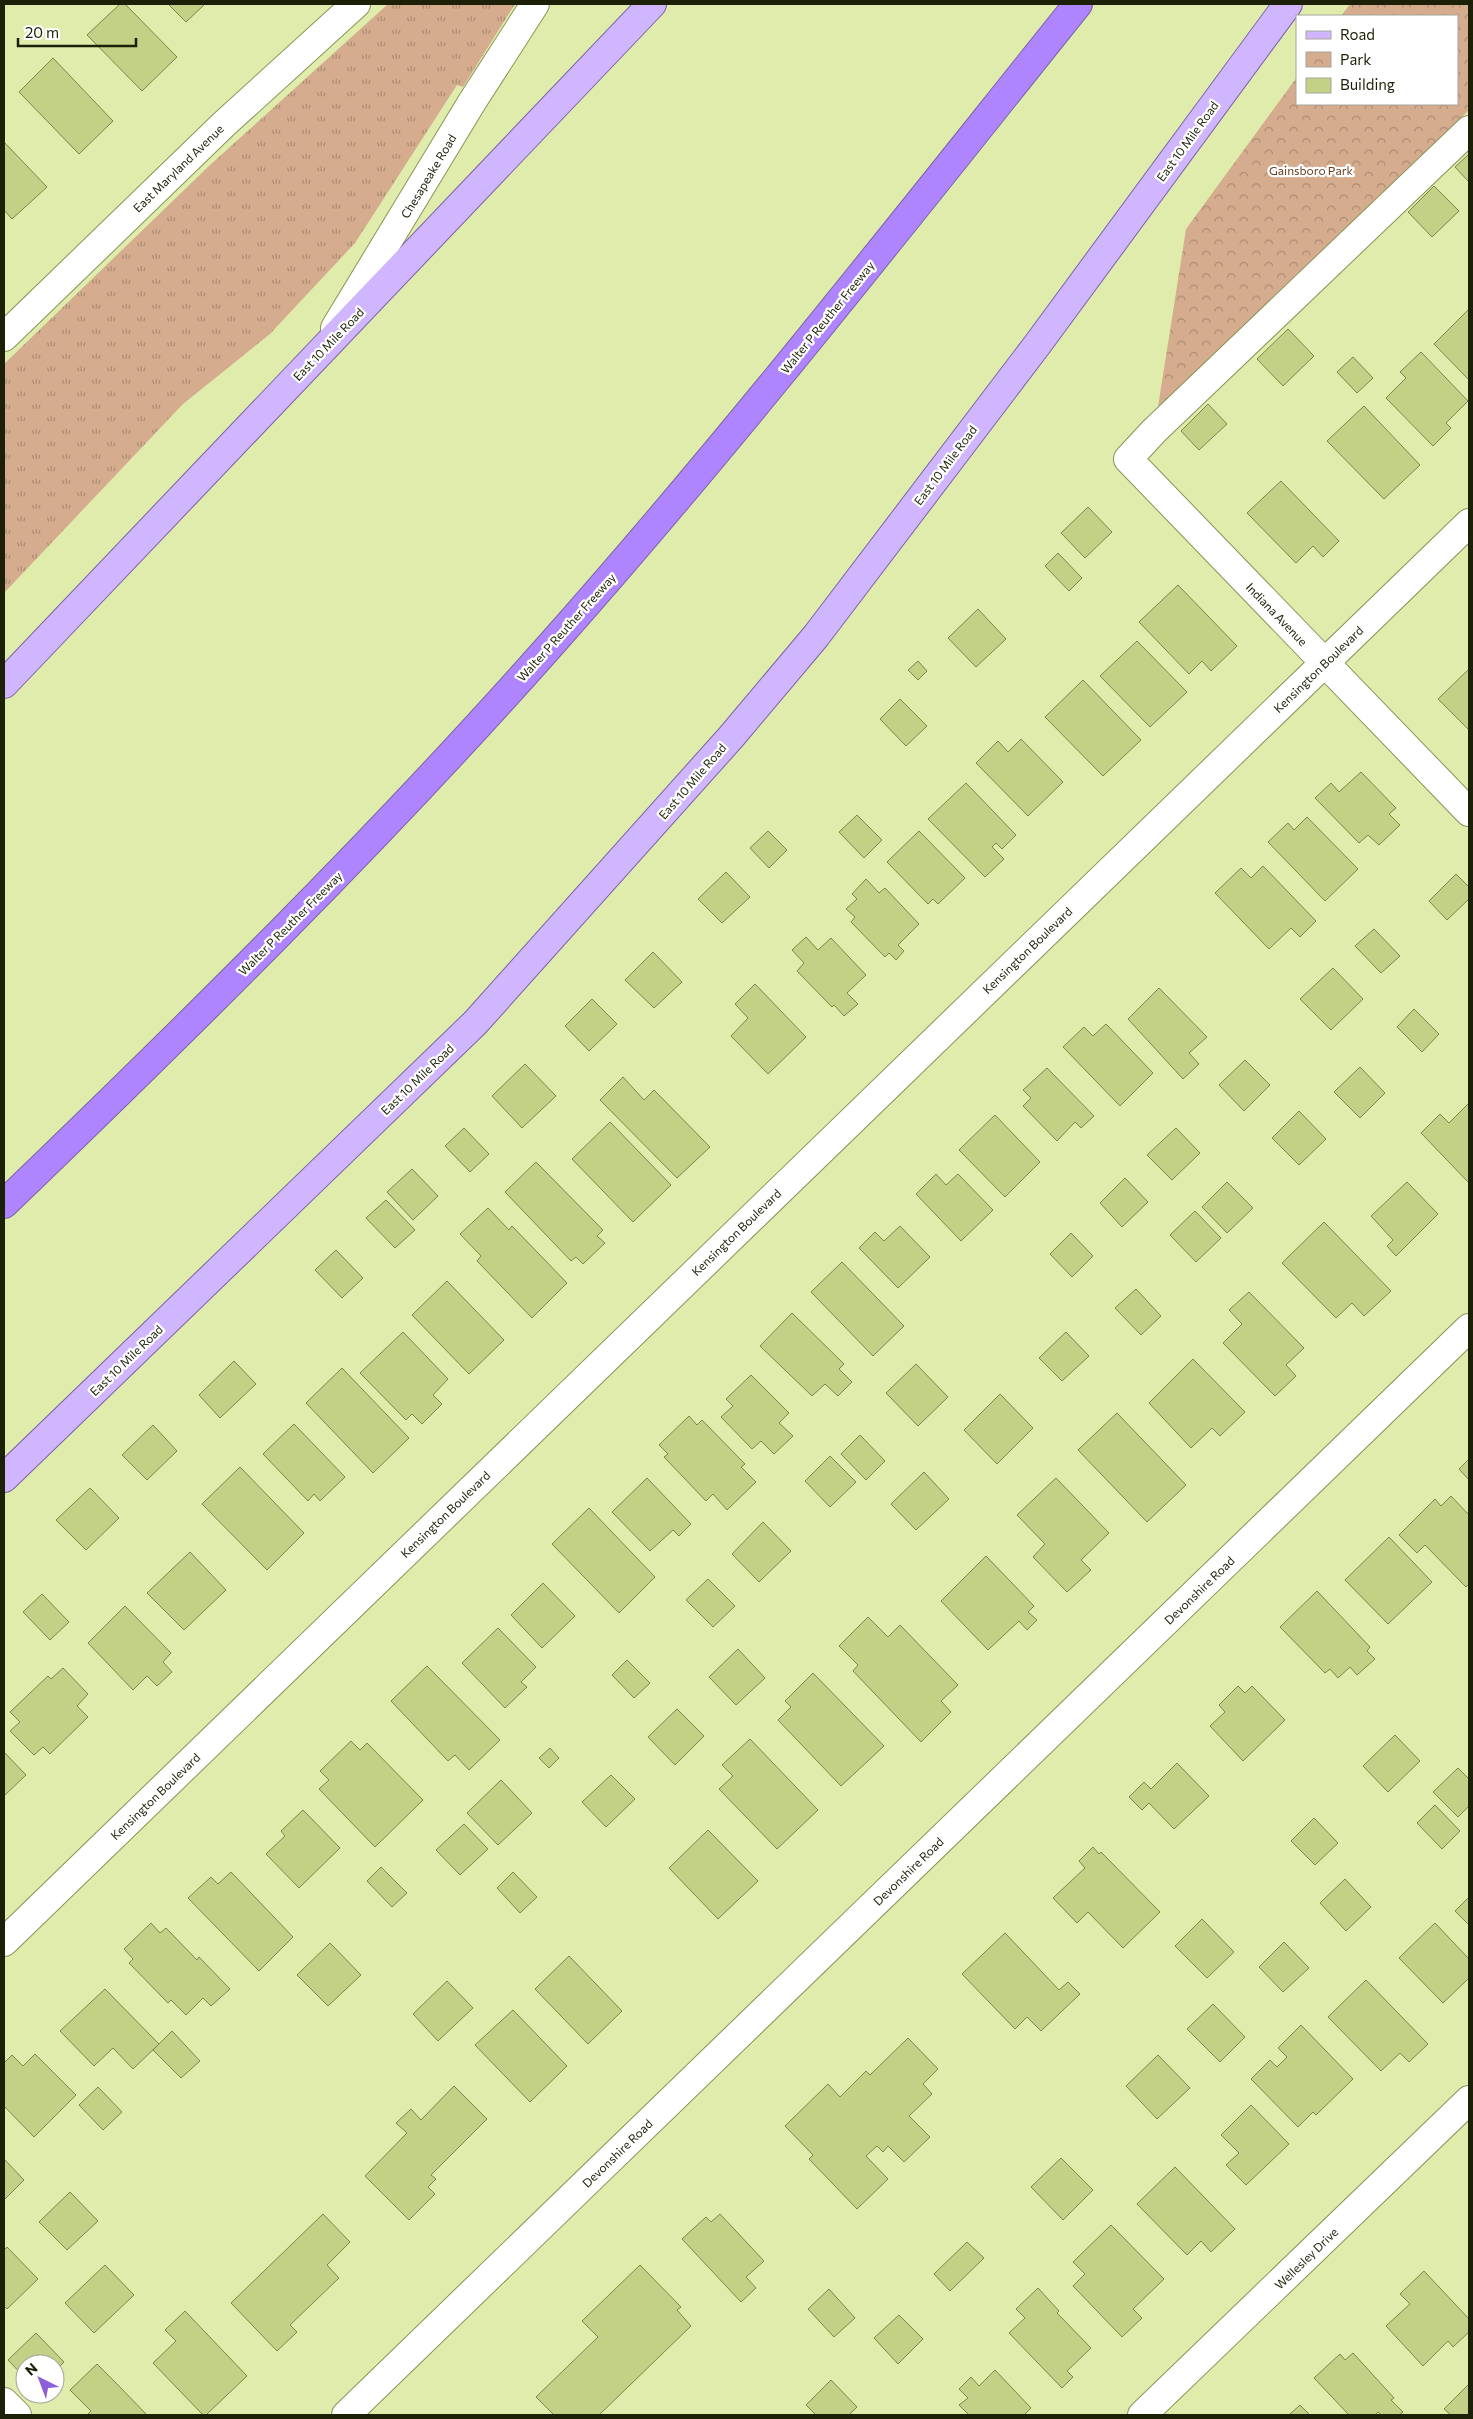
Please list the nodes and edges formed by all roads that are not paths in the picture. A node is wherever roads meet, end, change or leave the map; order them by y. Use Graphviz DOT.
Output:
graph roads {
  1 [pos="356,4"];
  2 [pos="535,4"];
  3 [pos="652,4"];
  4 [pos="1078,4"];
  5 [pos="1288,4"];
  6 [pos="1469,130"];
  7 [pos="4,337"];
  8 [pos="322,350"];
  9 [pos="1469,523"];
  10 [pos="1324,663"];
  11 [pos="4,684"];
  12 [pos="1469,812"];
  13 [pos="4,1204"];
  14 [pos="1469,1328"];
  15 [pos="4,1478"];
  16 [pos="4,1942"];
  17 [pos="1469,2100"];
  18 [pos="4,2402"];
  19 [pos="16,2415"];
  20 [pos="346,2415"];
  21 [pos="1142,2415"];
  1 -- 7 [label="street, East Maryland Avenue"];
  2 -- 8 [label="street, Chesapeake Road"];
  3 -- 8 [label="main road, East 10 Mile Road"];
  4 -- 13 [label="highway, Walter P Reuther Freeway"];
  5 -- 15 [label="main road, East 10 Mile Road"];
  6 -- 10 [label="street, Indiana Avenue"];
  8 -- 11 [label="main road, East 10 Mile Road"];
  9 -- 10 [label="street, Kensington Boulevard"];
  10 -- 12 [label="street, Indiana Avenue"];
  10 -- 16 [label="street, Kensington Boulevard"];
  14 -- 20 [label="street, Devonshire Road"];
  17 -- 21 [label="street, Wellesley Drive"];
  18 -- 19 [label="street"];
}
